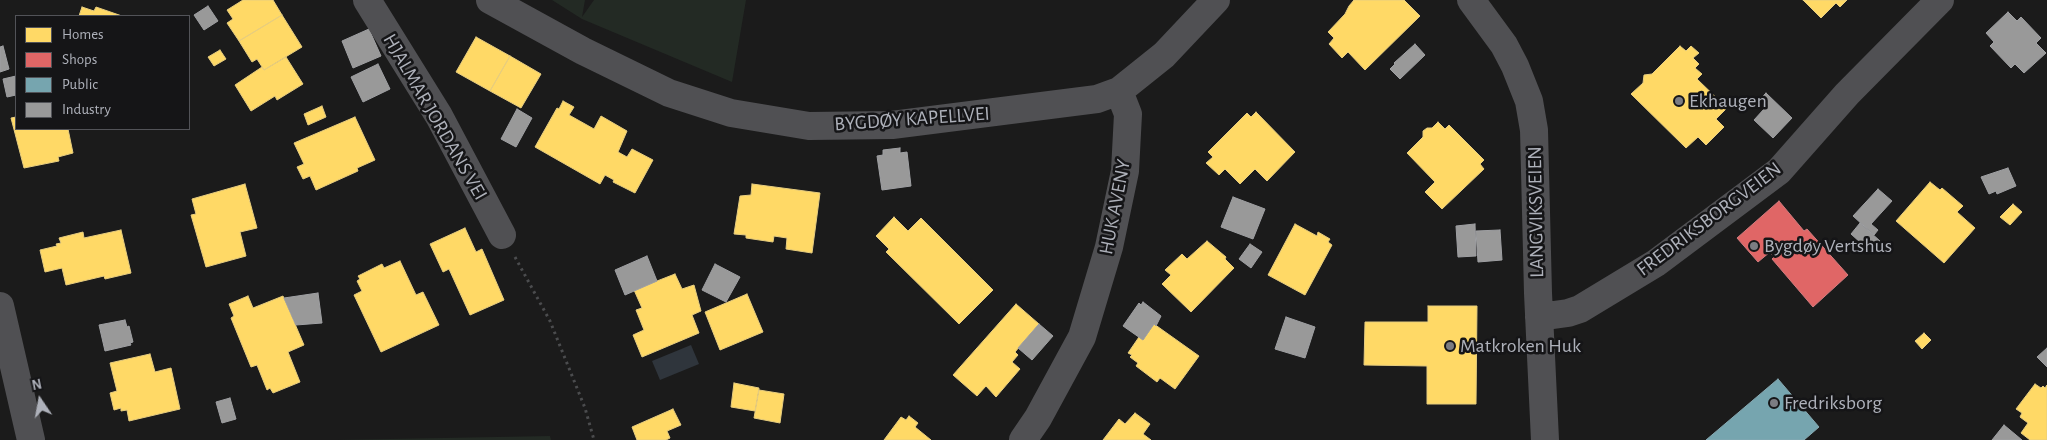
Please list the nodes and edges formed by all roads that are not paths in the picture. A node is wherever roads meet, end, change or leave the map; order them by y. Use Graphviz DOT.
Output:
graph roads {
  1 [pos="368,0"];
  2 [pos="490,0"];
  3 [pos="1216,0"];
  4 [pos="1471,0"];
  5 [pos="1940,0"];
  6 [pos="1118,91"];
  7 [pos="502,235"];
  8 [pos="0,306"];
  9 [pos="1539,317"];
  10 [pos="31,440"];
  11 [pos="1023,440"];
  12 [pos="1546,440"];
  1 -- 7 [label="street, HJALMAR JORDANS VEI"];
  2 -- 6 [label="street, BYGDØY KAPELLVEI"];
  3 -- 6 [label="street"];
  4 -- 9 [label="street, LANGVIKSVEIEN"];
  5 -- 9 [label="street, FREDRIKSBORGVEIEN"];
  6 -- 11 [label="street, HUK AVENY"];
  8 -- 10 [label="street"];
  9 -- 12 [label="street, LANGVIKSVEIEN"];
}
